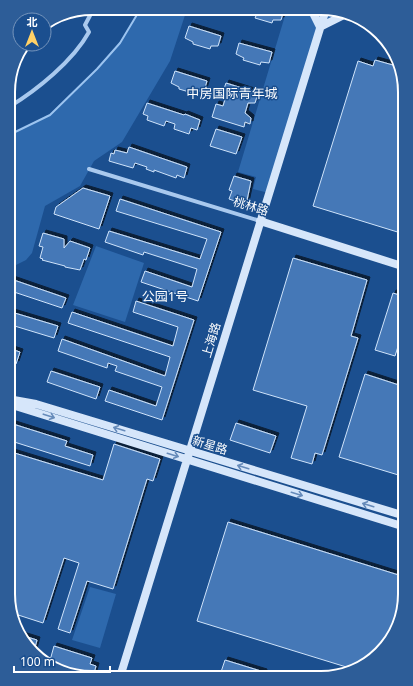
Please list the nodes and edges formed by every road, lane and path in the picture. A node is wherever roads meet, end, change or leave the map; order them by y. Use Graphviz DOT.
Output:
graph roads {
  1 [pos="90,15"];
  2 [pos="314,15"];
  3 [pos="324,15"];
  4 [pos="339,18"];
  5 [pos="320,27"];
  6 [pos="15,103"];
  7 [pos="89,169"];
  8 [pos="260,222"];
  9 [pos="398,265"];
  10 [pos="15,402"];
  11 [pos="15,404"];
  12 [pos="190,451"];
  13 [pos="187,460"];
  14 [pos="398,514"];
  15 [pos="398,524"];
  16 [pos="122,671"];
  1 -- 6 [label="street"];
  2 -- 5 [label="street"];
  3 -- 5 [label="street, 上海路"];
  4 -- 5 [label="street"];
  5 -- 8 [label="street, 上海路"];
  7 -- 8 [label="street, 桃林路"];
  8 -- 9 [label="street, 桃林路"];
  8 -- 12 [label="street, 上海路"];
  12 -- 10 [label="street, 新星路, one-way"];
  11 -- 13 [label="street, 新星路, one-way"];
  12 -- 13 [label="street, 上海路"];
  14 -- 12 [label="street, 新星路, one-way"];
  13 -- 15 [label="street, 新星路, one-way"];
  13 -- 16 [label="street, 上海路"];
}
